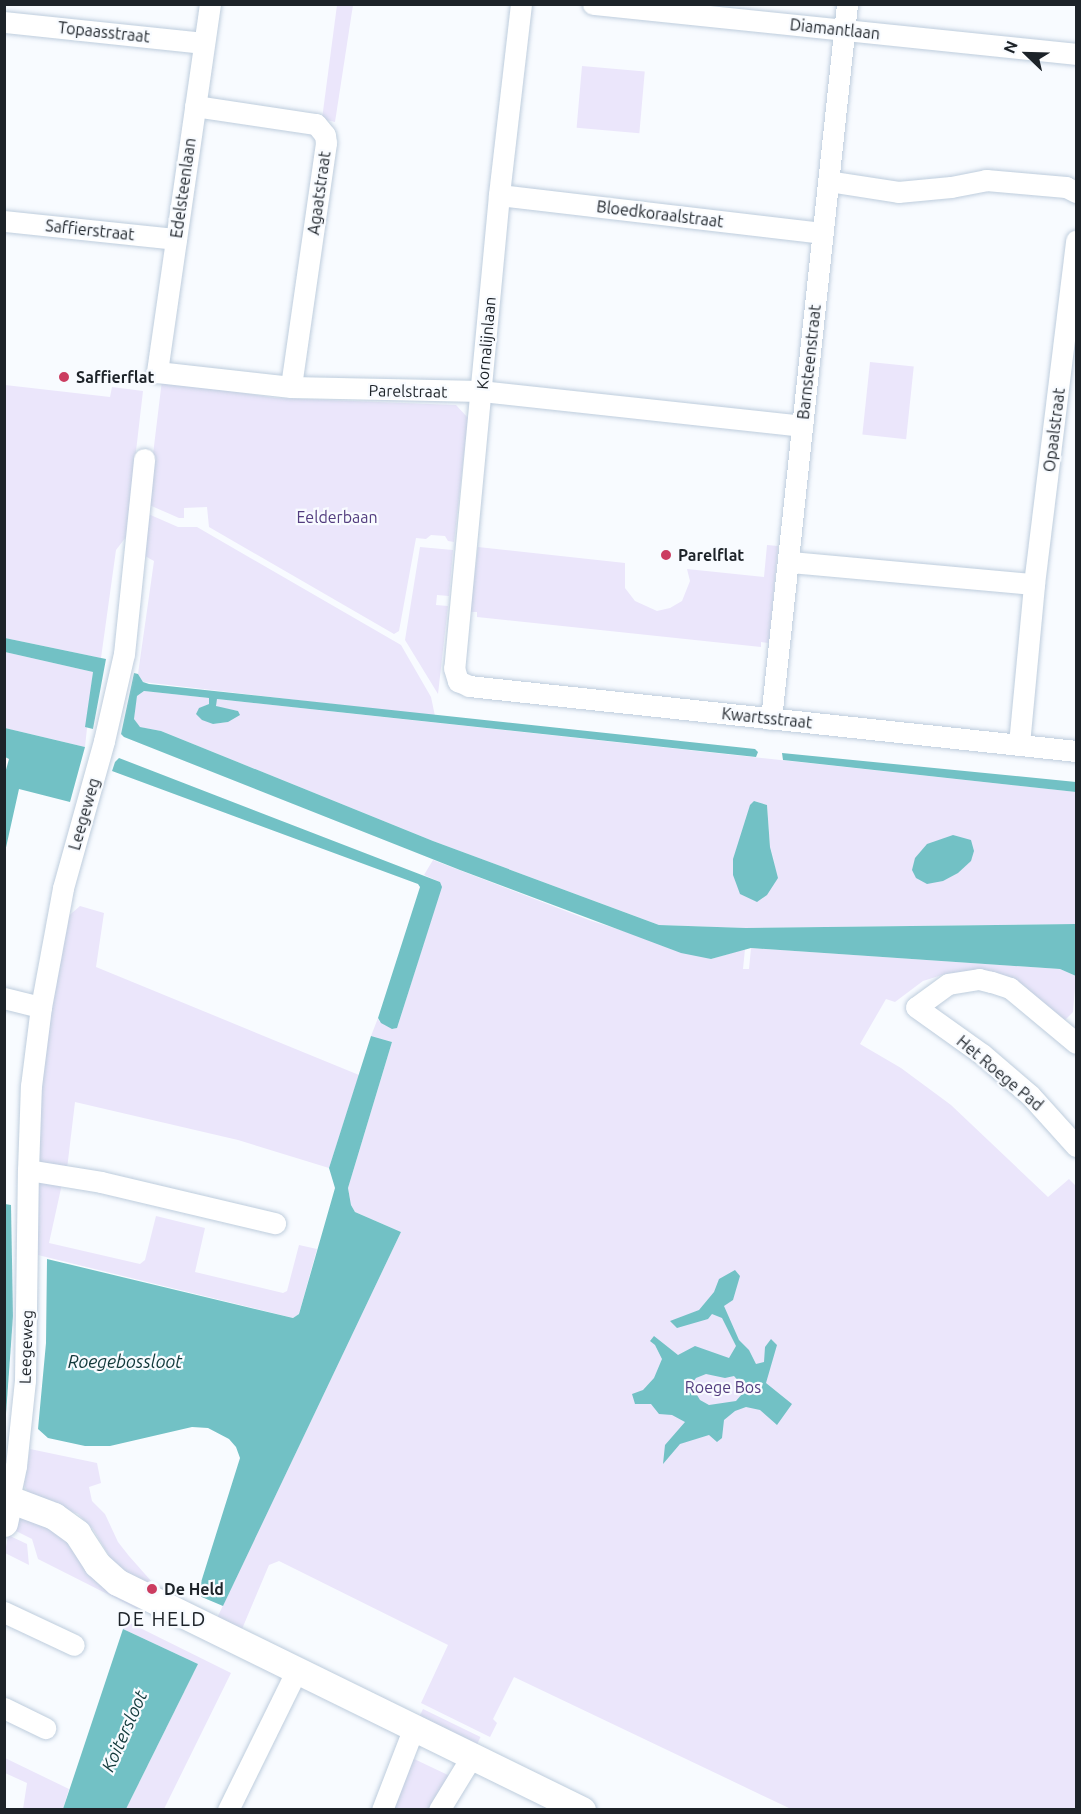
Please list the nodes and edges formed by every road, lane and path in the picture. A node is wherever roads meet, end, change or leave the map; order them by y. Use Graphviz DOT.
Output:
graph roads {
  1 [pos="210,4"];
  2 [pos="521,4"];
  3 [pos="593,4"];
  4 [pos="847,4"];
  5 [pos="4,22"];
  6 [pos="845,30"];
  7 [pos="203,43"];
  8 [pos="1077,54"];
  9 [pos="195,106"];
  10 [pos="828,181"];
  11 [pos="1077,192"];
  12 [pos="499,195"];
  13 [pos="4,221"];
  14 [pos="822,233"];
  15 [pos="176,239"];
  16 [pos="1077,241"];
  17 [pos="157,372"];
  18 [pos="291,387"];
  19 [pos="481,392"];
  20 [pos="802,426"];
  21 [pos="144,459"];
  22 [pos="790,562"];
  23 [pos="1034,584"];
  24 [pos="458,681"];
  25 [pos="771,719"];
  26 [pos="1019,744"];
  27 [pos="1077,751"];
  28 [pos="4,998"];
  29 [pos="41,1007"];
  30 [pos="1076,1040"];
  31 [pos="1077,1146"];
  32 [pos="28,1170"];
  33 [pos="275,1223"];
  34 [pos="6,1506"];
  35 [pos="4,1612"];
  36 [pos="74,1645"];
  37 [pos="297,1670"];
  38 [pos="4,1708"];
  39 [pos="414,1727"];
  40 [pos="45,1728"];
  41 [pos="472,1756"];
  42 [pos="228,1809"];
  43 [pos="382,1809"];
  44 [pos="440,1809"];
  45 [pos="582,1809"];
  1 -- 7 [label="street, Edelsteenlaan"];
  2 -- 12 [label="street, Kornalijnlaan"];
  3 -- 6 [label="street, Diamantlaan"];
  4 -- 6 [label="street, Barnsteenstraat"];
  5 -- 7 [label="street, Topaasstraat"];
  6 -- 8 [label="street, Diamantlaan"];
  6 -- 10 [label="street, Barnsteenstraat"];
  7 -- 9 [label="street, Edelsteenlaan"];
  9 -- 15 [label="street, Edelsteenlaan"];
  9 -- 18 [label="street, Agaatstraat"];
  10 -- 11 [label="street"];
  10 -- 14 [label="street, Barnsteenstraat"];
  12 -- 14 [label="street, Bloedkoraalstraat"];
  12 -- 19 [label="street, Kornalijnlaan"];
  13 -- 15 [label="street, Saffierstraat"];
  14 -- 20 [label="street, Barnsteenstraat"];
  15 -- 17 [label="street, Edelsteenlaan"];
  16 -- 23 [label="street, Opaalstraat"];
  17 -- 18 [label="street, Parelstraat"];
  18 -- 19 [label="street, Parelstraat"];
  19 -- 20 [label="street, Parelstraat"];
  19 -- 24 [label="street, Kornalijnlaan"];
  20 -- 22 [label="street, Barnsteenstraat"];
  21 -- 29 [label="street, Leegeweg"];
  22 -- 23 [label="street"];
  22 -- 25 [label="street, Barnsteenstraat"];
  23 -- 26 [label="street, Opaalstraat"];
  24 -- 25 [label="street, Kwartsstraat"];
  25 -- 26 [label="street, Kwartsstraat"];
  26 -- 27 [label="street, Kwartsstraat"];
  28 -- 29 [label="street"];
  29 -- 32 [label="street, Leegeweg"];
  30 -- 31 [label="street, Het Roege Pad"];
  32 -- 33 [label="street"];
  32 -- 34 [label="street, Leegeweg"];
  34 -- 37 [label="main road"];
  35 -- 36 [label="street"];
  37 -- 39 [label="main road"];
  37 -- 42 [label="street"];
  38 -- 40 [label="street"];
  39 -- 41 [label="main road"];
  39 -- 43 [label="street"];
  41 -- 44 [label="street"];
  41 -- 45 [label="main road"];
}
